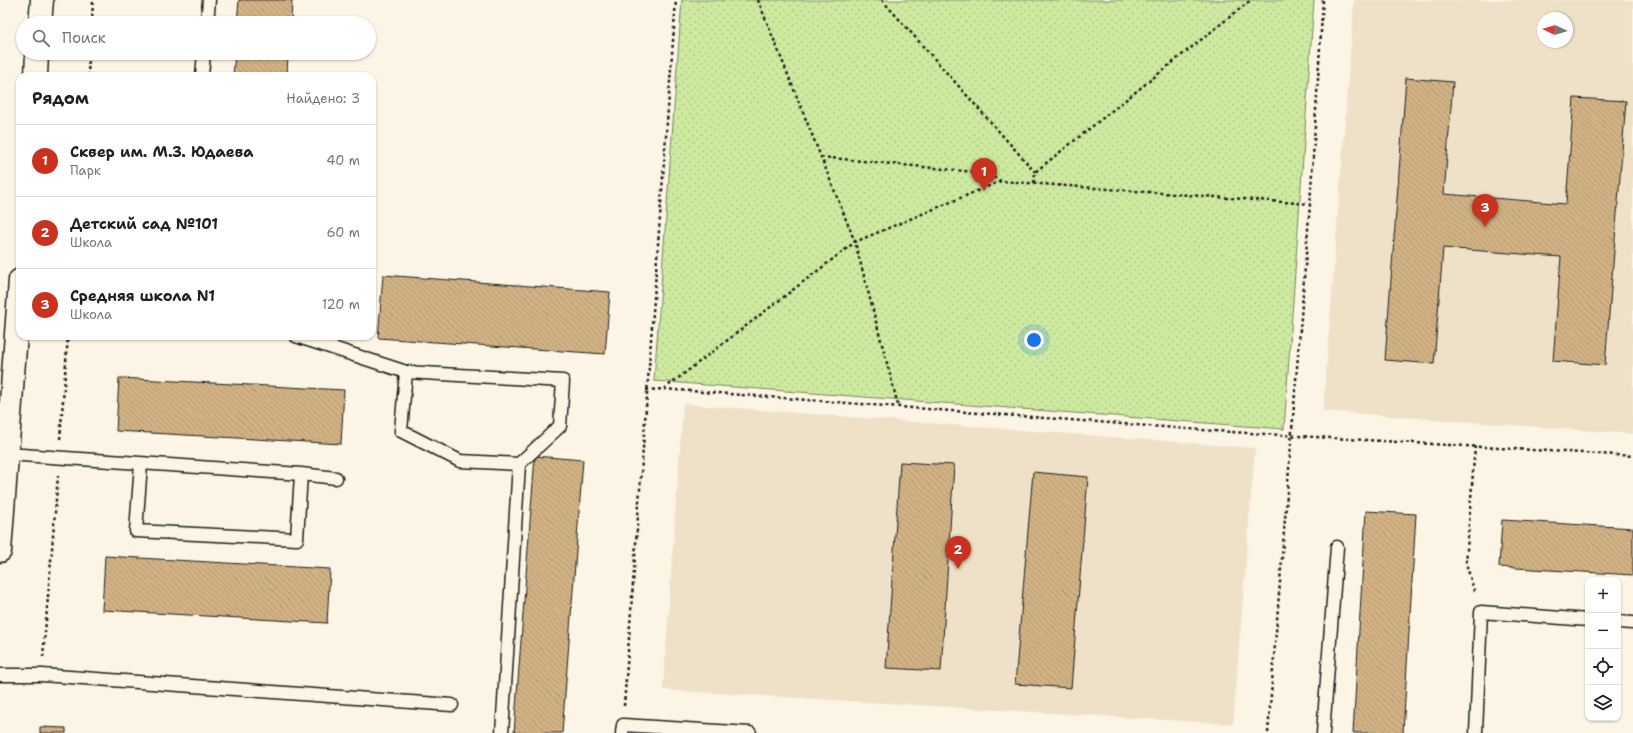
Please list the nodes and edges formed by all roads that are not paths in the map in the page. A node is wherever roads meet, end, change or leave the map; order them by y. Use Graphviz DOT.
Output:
graph roads {
  1 [pos="42,0"];
  2 [pos="209,0"];
  3 [pos="41,16"];
  4 [pos="208,16"];
  5 [pos="37,60"];
  6 [pos="203,60"];
  7 [pos="36,72"];
  8 [pos="202,72"];
  9 [pos="16,340"];
  10 [pos="308,340"];
  11 [pos="406,372"];
  12 [pos="7,454"];
  13 [pos="141,464"];
  14 [pos="519,464"];
  15 [pos="301,474"];
  16 [pos="336,478"];
  17 [pos="1337,547"];
  18 [pos="0,551"];
  19 [pos="1585,620"];
  20 [pos="1621,622"];
  21 [pos="1633,623"];
  22 [pos="0,675"];
  23 [pos="452,705"];
  24 [pos="622,729"];
  25 [pos="502,733"];
  26 [pos="750,733"];
  27 [pos="1323,733"];
  28 [pos="1476,733"];
  1 -- 3 [label="street"];
  2 -- 4 [label="lane"];
  5 -- 7 [label="street"];
  6 -- 8 [label="lane"];
  9 -- 12 [label="street"];
  10 -- 11 [label="lane"];
  11 -- 14 [label="lane"];
  11 -- 14 [label="lane"];
  12 -- 13 [label="lane"];
  12 -- 18 [label="street"];
  13 -- 15 [label="lane"];
  13 -- 15 [label="lane"];
  14 -- 25 [label="lane"];
  15 -- 16 [label="lane"];
  17 -- 27 [label="lane"];
  19 -- 28 [label="lane"];
  20 -- 21 [label="lane"];
  22 -- 23 [label="lane"];
  24 -- 26 [label="lane"];
}
